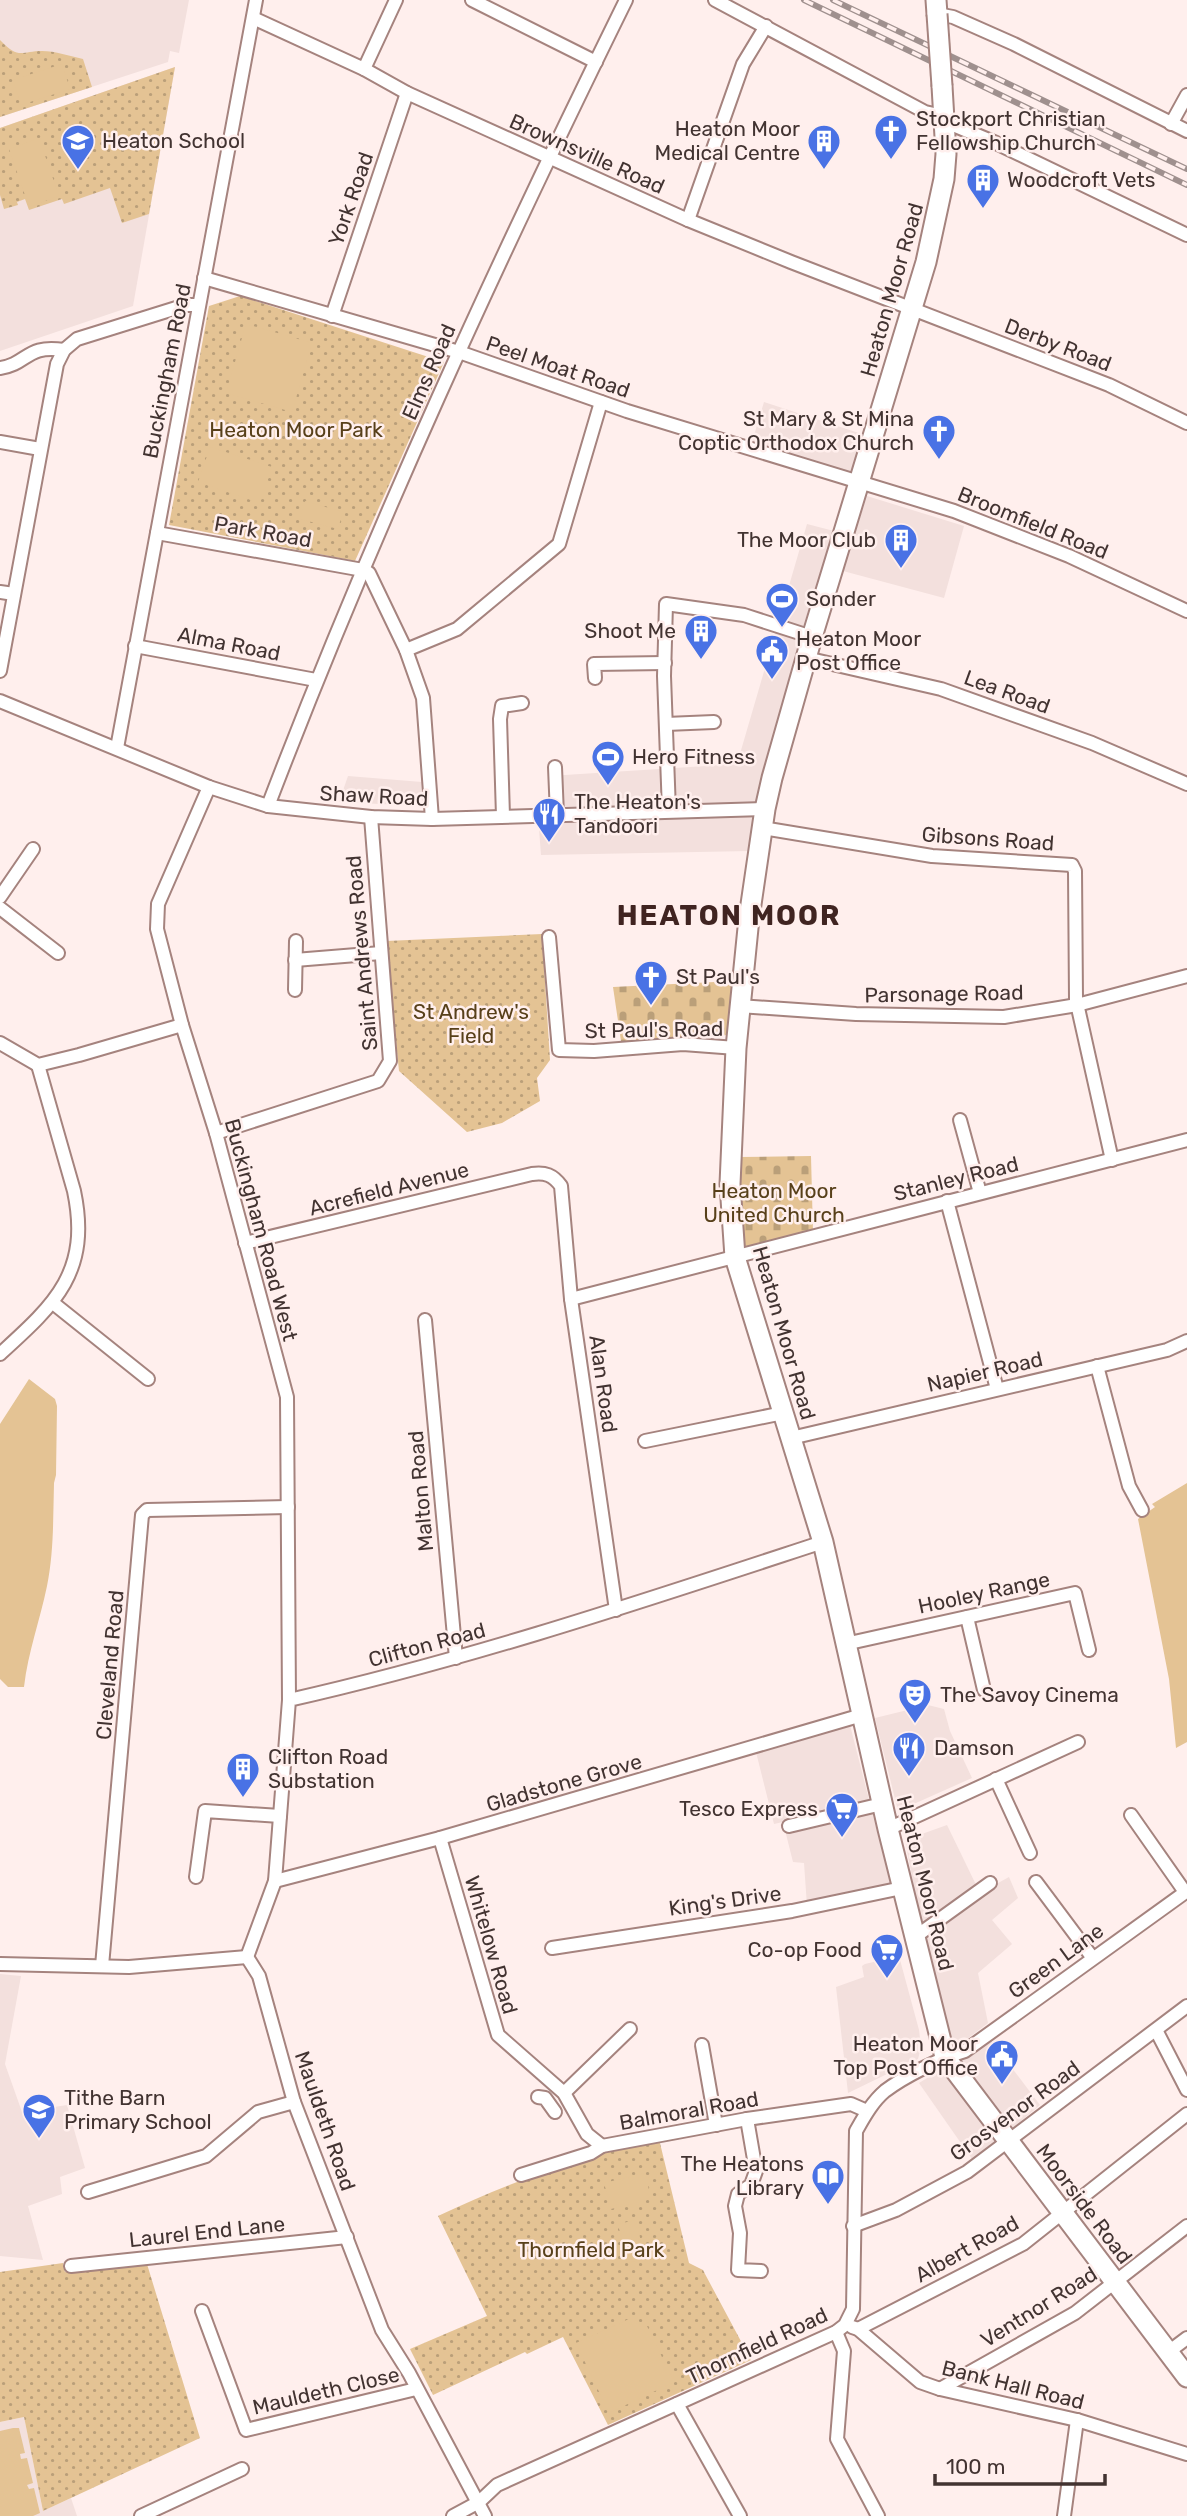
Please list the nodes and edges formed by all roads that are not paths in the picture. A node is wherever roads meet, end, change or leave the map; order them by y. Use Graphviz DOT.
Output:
graph roads {
  1 [pos="256,0"];
  2 [pos="396,0"];
  3 [pos="472,0"];
  4 [pos="626,0"];
  5 [pos="715,0"];
  6 [pos="934,4"];
  7 [pos="253,18"];
  8 [pos="765,26"];
  9 [pos="596,62"];
  10 [pos="364,69"];
  11 [pos="407,93"];
  12 [pos="1187,95"];
  13 [pos="944,121"];
  14 [pos="1171,124"];
  15 [pos="1187,131"];
  16 [pos="549,158"];
  17 [pos="688,220"];
  18 [pos="1187,235"];
  19 [pos="204,278"];
  20 [pos="198,305"];
  21 [pos="912,310"];
  22 [pos="332,317"];
  23 [pos="64,350"];
  24 [pos="459,352"];
  25 [pos="0,368"];
  26 [pos="601,402"];
  27 [pos="1187,423"];
  28 [pos="0,442"];
  29 [pos="40,449"];
  30 [pos="859,483"];
  31 [pos="157,533"];
  32 [pos="363,570"];
  33 [pos="0,592"];
  34 [pos="14,594"];
  35 [pos="1187,611"];
  36 [pos="813,637"];
  37 [pos="135,646"];
  38 [pos="406,650"];
  39 [pos="806,658"];
  40 [pos="665,663"];
  41 [pos="0,671"];
  42 [pos="595,678"];
  43 [pos="316,680"];
  44 [pos="0,701"];
  45 [pos="523,703"];
  46 [pos="714,722"];
  47 [pos="666,724"];
  48 [pos="117,748"];
  49 [pos="555,767"];
  50 [pos="1187,783"];
  51 [pos="209,787"];
  52 [pos="268,806"];
  53 [pos="669,811"];
  54 [pos="557,815"];
  55 [pos="503,816"];
  56 [pos="371,817"];
  57 [pos="432,818"];
  58 [pos="764,819"];
  59 [pos="33,849"];
  60 [pos="0,897"];
  61 [pos="0,908"];
  62 [pos="549,937"];
  63 [pos="296,942"];
  64 [pos="58,953"];
  65 [pos="380,953"];
  66 [pos="295,960"];
  67 [pos="1187,976"];
  68 [pos="295,990"];
  69 [pos="1077,1005"];
  70 [pos="739,1006"];
  71 [pos="182,1025"];
  72 [pos="0,1043"];
  73 [pos="736,1048"];
  74 [pos="38,1065"];
  75 [pos="960,1121"];
  76 [pos="216,1133"];
  77 [pos="1187,1140"];
  78 [pos="1112,1160"];
  79 [pos="543,1172"];
  80 [pos="980,1193"];
  81 [pos="947,1201"];
  82 [pos="245,1243"];
  83 [pos="735,1257"];
  84 [pos="570,1299"];
  85 [pos="53,1303"];
  86 [pos="425,1320"];
  87 [pos="1187,1341"];
  88 [pos="0,1354"];
  89 [pos="1097,1366"];
  90 [pos="148,1379"];
  91 [pos="997,1389"];
  92 [pos="783,1413"];
  93 [pos="791,1437"];
  94 [pos="645,1441"];
  95 [pos="288,1507"];
  96 [pos="1142,1510"];
  97 [pos="823,1542"];
  98 [pos="616,1610"];
  99 [pos="967,1617"];
  100 [pos="845,1644"];
  101 [pos="1089,1650"];
  102 [pos="456,1658"];
  103 [pos="984,1690"];
  104 [pos="289,1700"];
  105 [pos="862,1715"];
  106 [pos="1078,1742"];
  107 [pos="996,1779"];
  108 [pos="882,1804"];
  109 [pos="1131,1815"];
  110 [pos="280,1816"];
  111 [pos="789,1826"];
  112 [pos="888,1829"];
  113 [pos="440,1838"];
  114 [pos="1030,1853"];
  115 [pos="197,1877"];
  116 [pos="275,1881"];
  117 [pos="990,1882"];
  118 [pos="1036,1882"];
  119 [pos="902,1888"];
  120 [pos="1186,1892"];
  121 [pos="915,1937"];
  122 [pos="552,1948"];
  123 [pos="247,1957"];
  124 [pos="1092,1957"];
  125 [pos="0,1964"];
  126 [pos="102,1966"];
  127 [pos="1187,2006"];
  128 [pos="630,2029"];
  129 [pos="1156,2029"];
  130 [pos="702,2045"];
  131 [pos="945,2057"];
  132 [pos="1187,2090"];
  133 [pos="562,2091"];
  134 [pos="294,2102"];
  135 [pos="547,2103"];
  136 [pos="867,2111"];
  137 [pos="1187,2114"];
  138 [pos="747,2119"];
  139 [pos="716,2124"];
  140 [pos="1009,2141"];
  141 [pos="601,2146"];
  142 [pos="521,2175"];
  143 [pos="88,2192"];
  144 [pos="1062,2212"];
  145 [pos="1187,2225"];
  146 [pos="853,2226"];
  147 [pos="347,2237"];
  148 [pos="71,2266"];
  149 [pos="761,2271"];
  150 [pos="1114,2283"];
  151 [pos="202,2311"];
  152 [pos="840,2329"];
  153 [pos="858,2329"];
  154 [pos="1187,2338"];
  155 [pos="1167,2353"];
  156 [pos="1187,2377"];
  157 [pos="416,2389"];
  158 [pos="940,2389"];
  159 [pos="677,2404"];
  160 [pos="1077,2420"];
  161 [pos="1187,2454"];
  162 [pos="242,2469"];
  163 [pos="479,2502"];
  164 [pos="141,2516"];
  165 [pos="453,2516"];
  166 [pos="485,2516"];
  167 [pos="740,2516"];
  168 [pos="878,2516"];
  169 [pos="1064,2516"];
  1 -- 7 [label="street, Buckingham Road"];
  2 -- 10 [label="street"];
  3 -- 9 [label="street"];
  4 -- 9 [label="street, Elms Road"];
  5 -- 8 [label="street"];
  6 -- 13 [label="main road, Heaton Moor Road, bridge"];
  6 -- 14 [label="street"];
  7 -- 10 [label="street, Brownsville Road"];
  7 -- 19 [label="street, Buckingham Road"];
  8 -- 13 [label="street"];
  8 -- 17 [label="street"];
  9 -- 16 [label="street, Elms Road"];
  10 -- 11 [label="street, Brownsville Road"];
  11 -- 16 [label="street, Brownsville Road"];
  11 -- 22 [label="street, York Road"];
  12 -- 14 [label="street"];
  13 -- 18 [label="street"];
  13 -- 21 [label="main road, Heaton Moor Road"];
  14 -- 15 [label="street"];
  16 -- 17 [label="street, Brownsville Road"];
  16 -- 24 [label="street, Elms Road"];
  17 -- 21 [label="street, Brownsville Road"];
  19 -- 20 [label="street, Buckingham Road"];
  19 -- 22 [label="street, Peel Moat Road"];
  20 -- 23 [label="street"];
  20 -- 31 [label="street, Buckingham Road"];
  21 -- 27 [label="street, Derby Road"];
  21 -- 30 [label="main road, Heaton Moor Road"];
  22 -- 24 [label="street, Peel Moat Road"];
  23 -- 25 [label="street"];
  23 -- 29 [label="street"];
  24 -- 26 [label="street, Peel Moat Road"];
  24 -- 32 [label="street, Elms Road"];
  26 -- 30 [label="street, Peel Moat Road"];
  26 -- 38 [label="street"];
  28 -- 29 [label="street"];
  29 -- 34 [label="street"];
  30 -- 35 [label="street, Broomfield Road"];
  30 -- 36 [label="main road, Heaton Moor Road"];
  31 -- 32 [label="street, Park Road"];
  31 -- 37 [label="street, Buckingham Road"];
  32 -- 38 [label="street"];
  32 -- 43 [label="street, Elms Road"];
  33 -- 34 [label="street"];
  34 -- 41 [label="street"];
  36 -- 39 [label="main road, Heaton Moor Road"];
  36 -- 40 [label="street"];
  37 -- 43 [label="street, Alma Road"];
  37 -- 48 [label="street, Buckingham Road"];
  38 -- 57 [label="street"];
  39 -- 50 [label="street, Lea Road"];
  39 -- 58 [label="main road, Heaton Moor Road"];
  40 -- 42 [label="street"];
  40 -- 47 [label="street"];
  43 -- 52 [label="street, Elms Road"];
  44 -- 48 [label="street, Shaw Road"];
  45 -- 55 [label="street"];
  46 -- 47 [label="street"];
  47 -- 53 [label="street"];
  48 -- 51 [label="street, Shaw Road"];
  49 -- 54 [label="street"];
  51 -- 52 [label="street, Shaw Road"];
  51 -- 71 [label="street, Buckingham Road West"];
  52 -- 56 [label="street, Shaw Road"];
  53 -- 54 [label="street, Shaw Road"];
  53 -- 58 [label="street, Shaw Road"];
  54 -- 55 [label="street, Shaw Road"];
  55 -- 57 [label="street, Shaw Road"];
  56 -- 57 [label="street, Shaw Road"];
  56 -- 65 [label="street, Saint Andrews Road"];
  58 -- 69 [label="street, Gibsons Road"];
  58 -- 70 [label="main road, Heaton Moor Road"];
  59 -- 60 [label="street"];
  61 -- 64 [label="street"];
  62 -- 73 [label="street, St Paul's Road"];
  63 -- 66 [label="street"];
  65 -- 66 [label="street"];
  65 -- 76 [label="street, Saint Andrews Road"];
  66 -- 68 [label="street"];
  67 -- 69 [label="street, Parsonage Road"];
  69 -- 70 [label="street, Parsonage Road"];
  69 -- 78 [label="street"];
  70 -- 73 [label="main road, Heaton Moor Road"];
  71 -- 74 [label="street"];
  71 -- 76 [label="street, Buckingham Road West"];
  72 -- 74 [label="street"];
  73 -- 83 [label="main road, Heaton Moor Road"];
  74 -- 85 [label="street"];
  75 -- 80 [label="street"];
  76 -- 82 [label="street, Buckingham Road West"];
  77 -- 78 [label="street, Stanley Road"];
  78 -- 80 [label="street, Stanley Road"];
  79 -- 82 [label="street, Acrefield Avenue"];
  79 -- 84 [label="street, Alan Road"];
  80 -- 81 [label="street, Stanley Road"];
  81 -- 83 [label="street, Stanley Road"];
  81 -- 91 [label="street"];
  82 -- 95 [label="street, Buckingham Road West"];
  83 -- 84 [label="street, Stanley Road"];
  83 -- 92 [label="main road, Heaton Moor Road"];
  84 -- 98 [label="street, Alan Road"];
  85 -- 88 [label="street"];
  85 -- 90 [label="street"];
  86 -- 102 [label="street, Malton Road"];
  87 -- 89 [label="street, Napier Road"];
  89 -- 91 [label="street, Napier Road"];
  89 -- 96 [label="street"];
  91 -- 93 [label="street, Napier Road"];
  92 -- 93 [label="main road, Heaton Moor Road"];
  92 -- 94 [label="street"];
  93 -- 97 [label="main road, Heaton Moor Road"];
  95 -- 104 [label="street, Buckingham Road West"];
  95 -- 126 [label="street, Cleveland Road"];
  97 -- 98 [label="street, Clifton Road"];
  97 -- 100 [label="main road, Heaton Moor Road"];
  98 -- 102 [label="street, Clifton Road"];
  99 -- 100 [label="street, Hooley Range"];
  99 -- 101 [label="street, Hooley Range"];
  99 -- 103 [label="street"];
  100 -- 105 [label="main road, Heaton Moor Road"];
  102 -- 104 [label="street, Clifton Road"];
  104 -- 110 [label="street"];
  105 -- 108 [label="main road, Heaton Moor Road"];
  105 -- 113 [label="street, Gladstone Grove"];
  106 -- 107 [label="street"];
  107 -- 112 [label="street"];
  107 -- 114 [label="street"];
  108 -- 111 [label="street, Heaton Moor Road"];
  108 -- 112 [label="main road, Heaton Moor Road"];
  109 -- 120 [label="street"];
  110 -- 115 [label="street"];
  110 -- 116 [label="street"];
  112 -- 119 [label="main road, Heaton Moor Road"];
  113 -- 116 [label="street, Gladstone Grove"];
  113 -- 133 [label="street, Whitelow Road"];
  116 -- 123 [label="street"];
  117 -- 121 [label="street"];
  118 -- 124 [label="street"];
  119 -- 121 [label="main road, Heaton Moor Road"];
  119 -- 122 [label="street, King's Drive"];
  120 -- 124 [label="street, Green Lane"];
  121 -- 131 [label="main road, Heaton Moor Road"];
  123 -- 126 [label="street"];
  123 -- 134 [label="street, Mauldeth Road"];
  124 -- 131 [label="street, Green Lane"];
  125 -- 126 [label="street"];
  127 -- 129 [label="street, Grosvenor Road"];
  128 -- 133 [label="street"];
  129 -- 132 [label="street"];
  129 -- 140 [label="street, Grosvenor Road"];
  130 -- 139 [label="street"];
  131 -- 136 [label="street, Thornfield Road"];
  131 -- 140 [label="main road, Moorside Road"];
  133 -- 135 [label="street"];
  133 -- 141 [label="street, Whitelow Road"];
  134 -- 143 [label="street"];
  134 -- 147 [label="street, Mauldeth Road"];
  136 -- 138 [label="street, Balmoral Road"];
  136 -- 146 [label="street, Thornfield Road"];
  137 -- 144 [label="street, Albert Road"];
  138 -- 139 [label="street, Balmoral Road"];
  138 -- 149 [label="street"];
  139 -- 141 [label="street, Balmoral Road"];
  140 -- 144 [label="main road, Moorside Road"];
  140 -- 146 [label="street, Grosvenor Road"];
  141 -- 142 [label="street, Balmoral Road"];
  144 -- 150 [label="main road, Moorside Road"];
  144 -- 153 [label="street, Albert Road"];
  145 -- 150 [label="street, Ventnor Road"];
  146 -- 152 [label="street, Thornfield Road"];
  147 -- 148 [label="street, Laurel End Lane"];
  147 -- 157 [label="street, Mauldeth Road"];
  150 -- 155 [label="main road, Moorside Road"];
  150 -- 158 [label="street, Ventnor Road"];
  151 -- 157 [label="street, Mauldeth Close"];
  152 -- 153 [label="street, Bank Hall Road"];
  152 -- 159 [label="street, Thornfield Road"];
  152 -- 168 [label="street"];
  153 -- 158 [label="street, Bank Hall Road"];
  154 -- 155 [label="street"];
  155 -- 156 [label="main road, Moorside Road"];
  157 -- 163 [label="street, Mauldeth Road"];
  158 -- 160 [label="street, Bank Hall Road"];
  159 -- 163 [label="street, Thornfield Road"];
  159 -- 167 [label="street"];
  160 -- 161 [label="street, Bank Hall Road"];
  160 -- 169 [label="street"];
  162 -- 164 [label="street"];
  163 -- 165 [label="street, Thornfield Road"];
  163 -- 166 [label="street, Mauldeth Road"];
}
